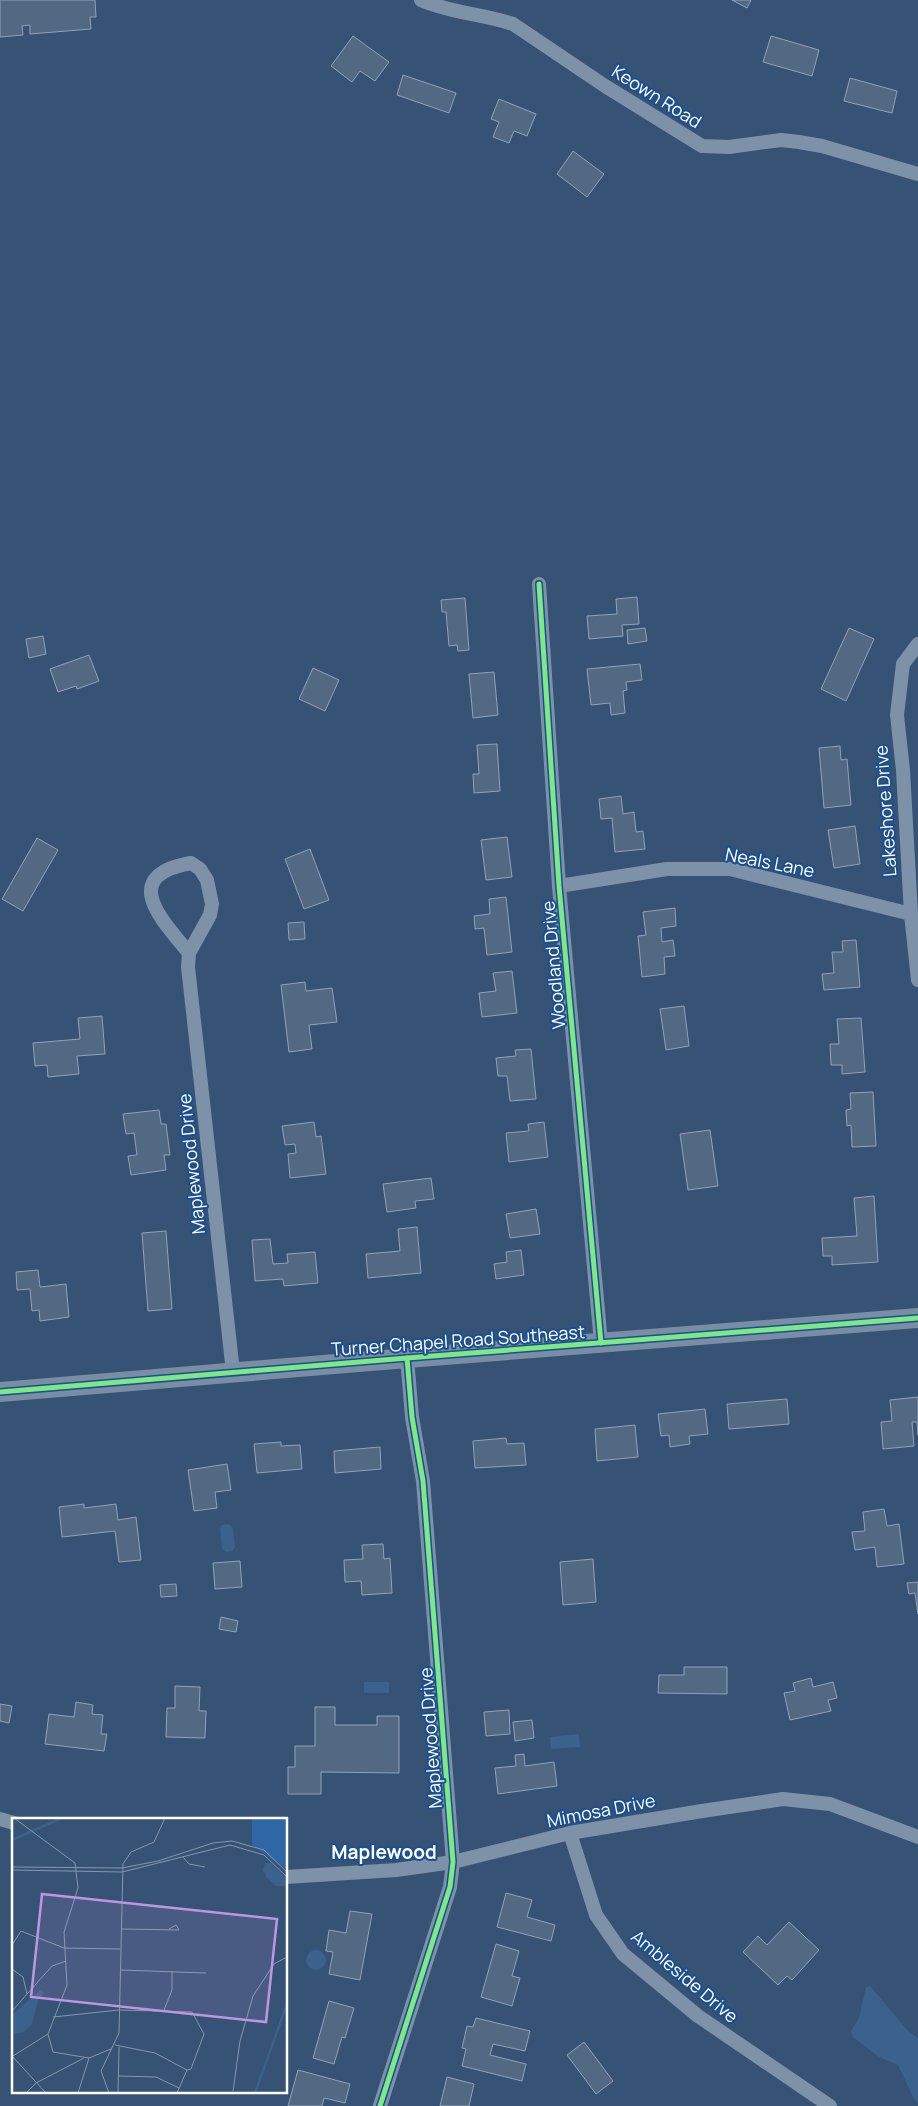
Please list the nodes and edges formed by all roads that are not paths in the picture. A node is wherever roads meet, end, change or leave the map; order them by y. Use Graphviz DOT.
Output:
graph roads {
  1 [pos="421,0"];
  2 [pos="918,174"];
  3 [pos="539,584"];
  4 [pos="918,644"];
  5 [pos="559,886"];
  6 [pos="911,914"];
  7 [pos="189,953"];
  8 [pos="918,980"];
  9 [pos="918,1318"];
  10 [pos="601,1343"];
  11 [pos="407,1358"];
  12 [pos="233,1372"];
  13 [pos="0,1392"];
  14 [pos="570,1833"];
  15 [pos="918,1837"];
  16 [pos="453,1862"];
  17 [pos="288,1877"];
  18 [pos="380,2106"];
  19 [pos="830,2106"];
  1 -- 2 [label="street, Keown Road"];
  3 -- 5 [label="street, Woodland Drive"];
  4 -- 6 [label="street, Lakeshore Drive"];
  5 -- 6 [label="street, Neals Lane"];
  5 -- 10 [label="street, Woodland Drive"];
  6 -- 8 [label="street, Lakeshore Drive"];
  7 -- 7 [label="street"];
  7 -- 12 [label="street, Maplewood Drive"];
  9 -- 10 [label="street, Turner Chapel Road Southeast"];
  10 -- 11 [label="street, Turner Chapel Road Southeast"];
  11 -- 12 [label="street, Turner Chapel Road Southeast"];
  11 -- 16 [label="street, Maplewood Drive"];
  12 -- 13 [label="street, Turner Chapel Road Southeast"];
  14 -- 15 [label="street, Mimosa Drive"];
  14 -- 16 [label="street, Mimosa Drive"];
  14 -- 19 [label="street, Ambleside Drive"];
  16 -- 17 [label="street, Mimosa Drive"];
  16 -- 18 [label="street, Maplewood Drive"];
}
